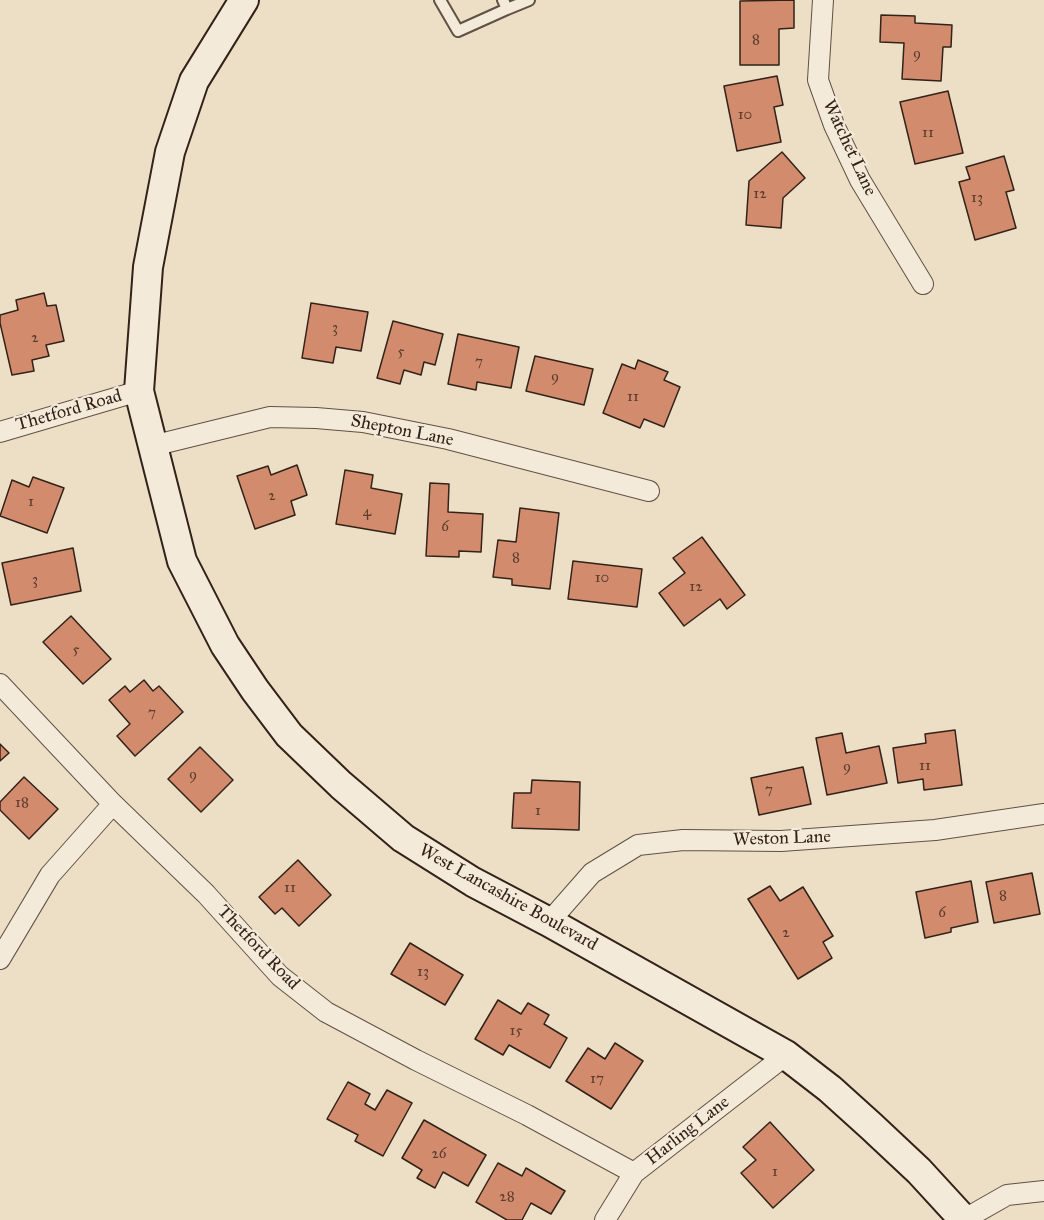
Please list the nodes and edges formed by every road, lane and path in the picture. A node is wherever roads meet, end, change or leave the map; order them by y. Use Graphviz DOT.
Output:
graph roads {
  1 [pos="244,0"];
  2 [pos="440,0"];
  3 [pos="529,0"];
  4 [pos="823,0"];
  5 [pos="505,5"];
  6 [pos="923,284"];
  7 [pos="139,391"];
  8 [pos="0,432"];
  9 [pos="152,446"];
  10 [pos="649,491"];
  11 [pos="0,684"];
  12 [pos="113,804"];
  13 [pos="1044,814"];
  14 [pos="549,921"];
  15 [pos="0,958"];
  16 [pos="786,1055"];
  17 [pos="634,1173"];
  18 [pos="1044,1191"];
  19 [pos="605,1220"];
  20 [pos="964,1220"];
  1 -- 7 [label="main road, West Lancashire Boulevard"];
  2 -- 5 [label="lane"];
  3 -- 5 [label="lane"];
  4 -- 6 [label="street, Watchet Lane"];
  7 -- 8 [label="street, Thetford Road"];
  7 -- 9 [label="main road, West Lancashire Boulevard"];
  9 -- 10 [label="street, Shepton Lane"];
  9 -- 14 [label="main road, West Lancashire Boulevard"];
  11 -- 12 [label="street, Thetford Road"];
  12 -- 15 [label="street"];
  12 -- 17 [label="street, Thetford Road"];
  13 -- 14 [label="street, Weston Lane"];
  14 -- 16 [label="main road, West Lancashire Boulevard"];
  16 -- 17 [label="street, Harling Lane"];
  16 -- 20 [label="main road, West Lancashire Boulevard"];
  17 -- 19 [label="street, Harling Lane"];
  18 -- 20 [label="street"];
}
